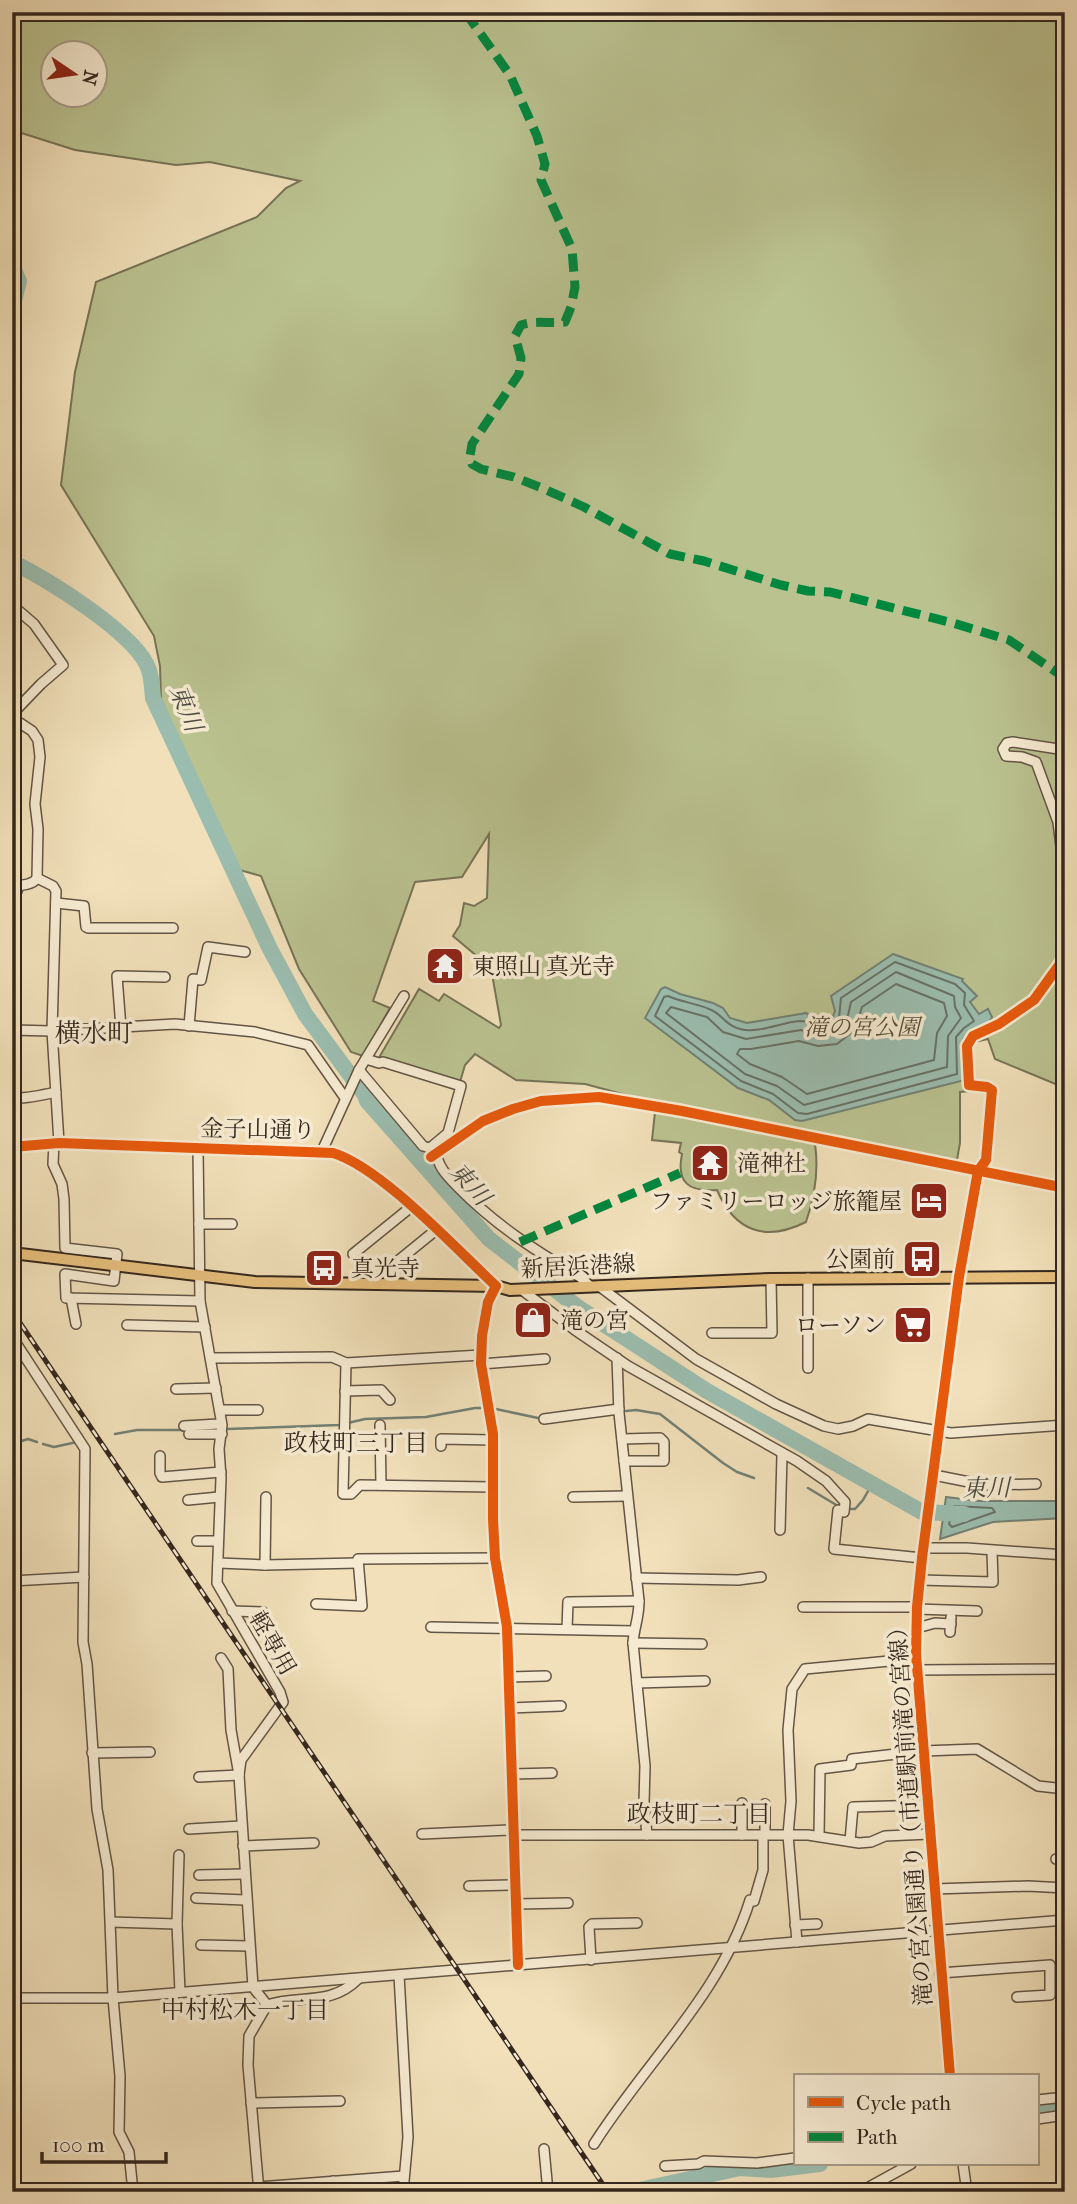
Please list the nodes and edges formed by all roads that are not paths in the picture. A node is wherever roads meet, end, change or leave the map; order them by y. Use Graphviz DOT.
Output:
graph roads {
  1 [pos="12,605"];
  2 [pos="14,707"];
  3 [pos="16,724"];
  4 [pos="1065,750"];
  5 [pos="37,878"];
  6 [pos="1065,879"];
  7 [pos="16,886"];
  8 [pos="12,903"];
  9 [pos="56,903"];
  10 [pos="173,928"];
  11 [pos="245,952"];
  12 [pos="1065,957"];
  13 [pos="165,978"];
  14 [pos="404,996"];
  15 [pos="188,1026"];
  16 [pos="121,1028"];
  17 [pos="12,1030"];
  18 [pos="52,1031"];
  19 [pos="366,1059"];
  20 [pos="358,1071"];
  21 [pos="56,1092"];
  22 [pos="346,1096"];
  23 [pos="12,1098"];
  24 [pos="56,1143"];
  25 [pos="12,1147"];
  26 [pos="430,1148"];
  27 [pos="198,1149"];
  28 [pos="322,1151"];
  29 [pos="411,1207"];
  30 [pos="199,1224"];
  31 [pos="232,1224"];
  32 [pos="436,1230"];
  33 [pos="12,1253"];
  34 [pos="353,1254"];
  35 [pos="117,1267"];
  36 [pos="387,1269"];
  37 [pos="199,1276"];
  38 [pos="959,1277"];
  39 [pos="1065,1277"];
  40 [pos="808,1278"];
  41 [pos="771,1279"];
  42 [pos="496,1286"];
  43 [pos="595,1286"];
  44 [pos="527,1290"];
  45 [pos="71,1298"];
  46 [pos="200,1301"];
  47 [pos="76,1324"];
  48 [pos="127,1325"];
  49 [pos="205,1327"];
  50 [pos="712,1333"];
  51 [pos="12,1337"];
  52 [pos="211,1358"];
  53 [pos="481,1359"];
  54 [pos="545,1359"];
  55 [pos="617,1359"];
  56 [pos="346,1363"];
  57 [pos="808,1368"];
  58 [pos="216,1388"];
  59 [pos="176,1389"];
  60 [pos="345,1391"];
  61 [pos="390,1400"];
  62 [pos="620,1409"];
  63 [pos="220,1410"];
  64 [pos="258,1410"];
  65 [pos="544,1419"];
  66 [pos="380,1424"];
  67 [pos="1065,1425"];
  68 [pos="222,1428"];
  69 [pos="186,1430"];
  70 [pos="940,1432"];
  71 [pos="622,1438"];
  72 [pos="493,1440"];
  73 [pos="441,1446"];
  74 [pos="782,1455"];
  75 [pos="160,1456"];
  76 [pos="624,1461"];
  77 [pos="221,1472"];
  78 [pos="934,1475"];
  79 [pos="1036,1484"];
  80 [pos="381,1485"];
  81 [pos="493,1488"];
  82 [pos="627,1496"];
  83 [pos="219,1497"];
  84 [pos="266,1497"];
  85 [pos="573,1497"];
  86 [pos="188,1500"];
  87 [pos="780,1530"];
  88 [pos="197,1541"];
  89 [pos="218,1541"];
  90 [pos="923,1550"];
  91 [pos="992,1551"];
  92 [pos="1065,1555"];
  93 [pos="495,1559"];
  94 [pos="218,1563"];
  95 [pos="358,1563"];
  96 [pos="265,1565"];
  97 [pos="84,1577"];
  98 [pos="761,1577"];
  99 [pos="636,1578"];
  100 [pos="920,1580"];
  101 [pos="12,1581"];
  102 [pos="639,1601"];
  103 [pos="316,1604"];
  104 [pos="803,1606"];
  105 [pos="917,1608"];
  106 [pos="232,1611"];
  107 [pos="977,1611"];
  108 [pos="263,1612"];
  109 [pos="951,1624"];
  110 [pos="431,1627"];
  111 [pos="507,1627"];
  112 [pos="916,1628"];
  113 [pos="567,1629"];
  114 [pos="634,1631"];
  115 [pos="633,1643"];
  116 [pos="702,1644"];
  117 [pos="916,1654"];
  118 [pos="221,1658"];
  119 [pos="1065,1669"];
  120 [pos="917,1670"];
  121 [pos="547,1676"];
  122 [pos="509,1677"];
  123 [pos="705,1681"];
  124 [pos="637,1683"];
  125 [pos="561,1706"];
  126 [pos="510,1708"];
  127 [pos="923,1751"];
  128 [pos="150,1752"];
  129 [pos="92,1753"];
  130 [pos="552,1773"];
  131 [pos="512,1774"];
  132 [pos="239,1775"];
  133 [pos="199,1777"];
  134 [pos="1065,1789"];
  135 [pos="742,1803"];
  136 [pos="765,1804"];
  137 [pos="927,1805"];
  138 [pos="241,1826"];
  139 [pos="189,1829"];
  140 [pos="422,1834"];
  141 [pos="929,1834"];
  142 [pos="514,1835"];
  143 [pos="647,1835"];
  144 [pos="742,1835"];
  145 [pos="764,1835"];
  146 [pos="788,1835"];
  147 [pos="819,1836"];
  148 [pos="850,1841"];
  149 [pos="314,1843"];
  150 [pos="243,1846"];
  151 [pos="178,1854"];
  152 [pos="244,1874"];
  153 [pos="199,1875"];
  154 [pos="514,1885"];
  155 [pos="469,1886"];
  156 [pos="1065,1888"];
  157 [pos="934,1889"];
  158 [pos="196,1898"];
  159 [pos="246,1899"];
  160 [pos="568,1903"];
  161 [pos="516,1904"];
  162 [pos="1065,1920"];
  163 [pos="111,1922"];
  164 [pos="637,1923"];
  165 [pos="177,1924"];
  166 [pos="817,1924"];
  167 [pos="795,1925"];
  168 [pos="937,1931"];
  169 [pos="797,1942"];
  170 [pos="201,1945"];
  171 [pos="249,1946"];
  172 [pos="732,1949"];
  173 [pos="591,1960"];
  174 [pos="518,1965"];
  175 [pos="940,1973"];
  176 [pos="399,1975"];
  177 [pos="358,1979"];
  178 [pos="253,1987"];
  179 [pos="180,1992"];
  180 [pos="1017,1997"];
  181 [pos="12,1998"];
  182 [pos="113,1998"];
  183 [pos="267,2005"];
  184 [pos="950,2074"];
  185 [pos="1065,2096"];
  186 [pos="1038,2100"];
  187 [pos="340,2101"];
  188 [pos="251,2103"];
  189 [pos="1065,2115"];
  190 [pos="1038,2119"];
  191 [pos="594,2144"];
  192 [pos="544,2149"];
  193 [pos="794,2158"];
  194 [pos="665,2166"];
  195 [pos="907,2166"];
  196 [pos="963,2166"];
  197 [pos="404,2176"];
  198 [pos="333,2181"];
  199 [pos="258,2189"];
  200 [pos="133,2192"];
  201 [pos="334,2192"];
  202 [pos="403,2192"];
  203 [pos="548,2192"];
  204 [pos="860,2192"];
  205 [pos="967,2192"];
  1 -- 2 [label="street"];
  2 -- 3 [label="street"];
  3 -- 5 [label="street"];
  4 -- 6 [label="street"];
  5 -- 7 [label="street"];
  5 -- 9 [label="street"];
  7 -- 8 [label="street"];
  9 -- 10 [label="street"];
  9 -- 18 [label="street"];
  11 -- 15 [label="street"];
  12 -- 38 [label="street"];
  13 -- 16 [label="street"];
  14 -- 19 [label="street"];
  15 -- 16 [label="street"];
  15 -- 22 [label="street"];
  16 -- 18 [label="street"];
  17 -- 18 [label="street"];
  18 -- 21 [label="street"];
  19 -- 20 [label="street"];
  19 -- 26 [label="street"];
  20 -- 22 [label="street"];
  20 -- 26 [label="street"];
  21 -- 23 [label="street"];
  21 -- 24 [label="street"];
  22 -- 28 [label="street"];
  24 -- 25 [label="street, 金子山通り"];
  24 -- 27 [label="street, 金子山通り"];
  24 -- 35 [label="street"];
  26 -- 43 [label="street"];
  27 -- 28 [label="street, 金子山通り"];
  27 -- 30 [label="street, 軽専用"];
  28 -- 29 [label="street, 金子山通り"];
  29 -- 32 [label="street, 金子山通り"];
  29 -- 34 [label="street"];
  30 -- 31 [label="street"];
  30 -- 37 [label="street, 軽専用"];
  32 -- 36 [label="street"];
  32 -- 42 [label="street, 金子山通り"];
  33 -- 35 [label="main road, 新居浜港線"];
  35 -- 37 [label="main road, 新居浜港線"];
  35 -- 45 [label="street"];
  37 -- 42 [label="main road, 新居浜港線"];
  37 -- 46 [label="street, 軽専用"];
  38 -- 39 [label="main road, 新居浜港線"];
  38 -- 40 [label="main road, 新居浜港線"];
  38 -- 70 [label="street"];
  40 -- 41 [label="main road, 新居浜港線"];
  40 -- 57 [label="street"];
  41 -- 43 [label="main road, 新居浜港線"];
  41 -- 50 [label="street"];
  42 -- 44 [label="main road, 新居浜港線"];
  42 -- 53 [label="street"];
  43 -- 44 [label="main road, 新居浜港線"];
  43 -- 70 [label="street"];
  44 -- 55 [label="street"];
  45 -- 46 [label="street"];
  45 -- 47 [label="street"];
  46 -- 49 [label="street, 軽専用"];
  48 -- 49 [label="street"];
  49 -- 52 [label="street, 軽専用"];
  51 -- 97 [label="street"];
  52 -- 56 [label="street"];
  52 -- 58 [label="street, 軽専用"];
  53 -- 54 [label="street"];
  53 -- 56 [label="street"];
  53 -- 72 [label="street"];
  55 -- 62 [label="street"];
  55 -- 74 [label="street"];
  56 -- 60 [label="street"];
  58 -- 59 [label="street"];
  58 -- 63 [label="street, 軽専用"];
  60 -- 61 [label="street"];
  60 -- 80 [label="street"];
  62 -- 65 [label="street"];
  62 -- 71 [label="street"];
  63 -- 64 [label="street"];
  63 -- 68 [label="street, 軽専用"];
  66 -- 80 [label="street"];
  67 -- 70 [label="street"];
  68 -- 69 [label="street"];
  68 -- 77 [label="street, 軽専用"];
  70 -- 78 [label="street"];
  71 -- 76 [label="street"];
  71 -- 76 [label="street"];
  72 -- 73 [label="street"];
  72 -- 81 [label="street"];
  74 -- 87 [label="street"];
  74 -- 90 [label="street"];
  75 -- 77 [label="street"];
  76 -- 82 [label="street"];
  77 -- 83 [label="street, 軽専用"];
  78 -- 79 [label="street"];
  78 -- 90 [label="street, 滝の宮公園通り（市道駅前滝の宮線）"];
  80 -- 81 [label="street"];
  81 -- 93 [label="street"];
  82 -- 85 [label="street"];
  82 -- 99 [label="street"];
  83 -- 86 [label="street"];
  83 -- 89 [label="street, 軽専用"];
  84 -- 96 [label="street"];
  88 -- 89 [label="street"];
  89 -- 94 [label="street, 軽専用"];
  90 -- 91 [label="street"];
  90 -- 100 [label="street, 滝の宮公園通り（市道駅前滝の宮線）"];
  91 -- 92 [label="street"];
  91 -- 100 [label="street"];
  93 -- 95 [label="street"];
  93 -- 111 [label="street"];
  94 -- 96 [label="street"];
  94 -- 106 [label="street, 軽専用"];
  95 -- 96 [label="street"];
  95 -- 103 [label="street"];
  97 -- 101 [label="street"];
  97 -- 129 [label="street"];
  98 -- 99 [label="street"];
  99 -- 102 [label="street"];
  100 -- 105 [label="street, 滝の宮公園通り（市道駅前滝の宮線）"];
  102 -- 113 [label="street"];
  102 -- 114 [label="street"];
  104 -- 105 [label="street"];
  105 -- 107 [label="street"];
  105 -- 112 [label="street, 滝の宮公園通り（市道駅前滝の宮線）"];
  106 -- 108 [label="street"];
  106 -- 132 [label="street, 軽専用"];
  109 -- 112 [label="street"];
  110 -- 111 [label="street"];
  111 -- 113 [label="street"];
  111 -- 122 [label="street"];
  112 -- 117 [label="street, 滝の宮公園通り（市道駅前滝の宮線）"];
  113 -- 114 [label="street"];
  114 -- 115 [label="street"];
  115 -- 116 [label="street"];
  115 -- 124 [label="street"];
  117 -- 120 [label="street, 滝の宮公園通り（市道駅前滝の宮線）"];
  117 -- 146 [label="street"];
  118 -- 132 [label="street"];
  119 -- 120 [label="street"];
  120 -- 127 [label="street, 滝の宮公園通り（市道駅前滝の宮線）"];
  121 -- 122 [label="street"];
  122 -- 126 [label="street"];
  123 -- 124 [label="street"];
  124 -- 143 [label="street"];
  125 -- 126 [label="street"];
  126 -- 131 [label="street"];
  127 -- 134 [label="street"];
  127 -- 137 [label="street, 滝の宮公園通り（市道駅前滝の宮線）"];
  127 -- 147 [label="street"];
  128 -- 129 [label="street"];
  129 -- 163 [label="street"];
  130 -- 131 [label="street"];
  131 -- 142 [label="street"];
  132 -- 133 [label="street"];
  132 -- 138 [label="street"];
  135 -- 144 [label="street"];
  136 -- 145 [label="street"];
  137 -- 141 [label="street, 滝の宮公園通り（市道駅前滝の宮線）"];
  137 -- 148 [label="street"];
  138 -- 139 [label="street"];
  138 -- 150 [label="street"];
  140 -- 142 [label="street"];
  141 -- 148 [label="street"];
  141 -- 157 [label="street, 滝の宮公園通り（市道駅前滝の宮線）"];
  142 -- 143 [label="street"];
  142 -- 154 [label="street"];
  143 -- 144 [label="street"];
  144 -- 145 [label="street"];
  145 -- 146 [label="street"];
  145 -- 172 [label="street"];
  146 -- 147 [label="street"];
  146 -- 167 [label="street"];
  147 -- 148 [label="street"];
  149 -- 150 [label="street"];
  150 -- 152 [label="street"];
  151 -- 165 [label="street"];
  152 -- 153 [label="street"];
  152 -- 159 [label="street"];
  154 -- 155 [label="street"];
  154 -- 161 [label="street"];
  156 -- 157 [label="street"];
  157 -- 168 [label="street, 滝の宮公園通り（市道駅前滝の宮線）"];
  158 -- 159 [label="street"];
  159 -- 171 [label="street"];
  160 -- 161 [label="street"];
  161 -- 174 [label="street"];
  162 -- 168 [label="street"];
  163 -- 165 [label="street"];
  163 -- 182 [label="street"];
  164 -- 173 [label="street"];
  165 -- 179 [label="street"];
  166 -- 167 [label="street"];
  167 -- 169 [label="street"];
  168 -- 169 [label="street"];
  168 -- 175 [label="street, 滝の宮公園通り（市道駅前滝の宮線）"];
  169 -- 172 [label="street"];
  170 -- 171 [label="street"];
  171 -- 178 [label="street"];
  172 -- 173 [label="street"];
  172 -- 191 [label="street"];
  173 -- 174 [label="street"];
  174 -- 176 [label="street"];
  175 -- 180 [label="street"];
  175 -- 184 [label="street, 滝の宮公園通り（市道駅前滝の宮線）"];
  176 -- 177 [label="street"];
  176 -- 197 [label="street"];
  177 -- 178 [label="street"];
  177 -- 183 [label="street"];
  178 -- 179 [label="street"];
  178 -- 183 [label="street"];
  179 -- 182 [label="street"];
  181 -- 182 [label="street"];
  182 -- 200 [label="street"];
  183 -- 188 [label="street"];
  185 -- 186 [label="street"];
  187 -- 188 [label="street"];
  188 -- 199 [label="street"];
  189 -- 190 [label="street"];
  192 -- 203 [label="street"];
  193 -- 194 [label="street"];
  195 -- 204 [label="street"];
  196 -- 205 [label="street"];
  197 -- 198 [label="street"];
  197 -- 202 [label="street"];
  198 -- 199 [label="street"];
  198 -- 201 [label="street"];
}
